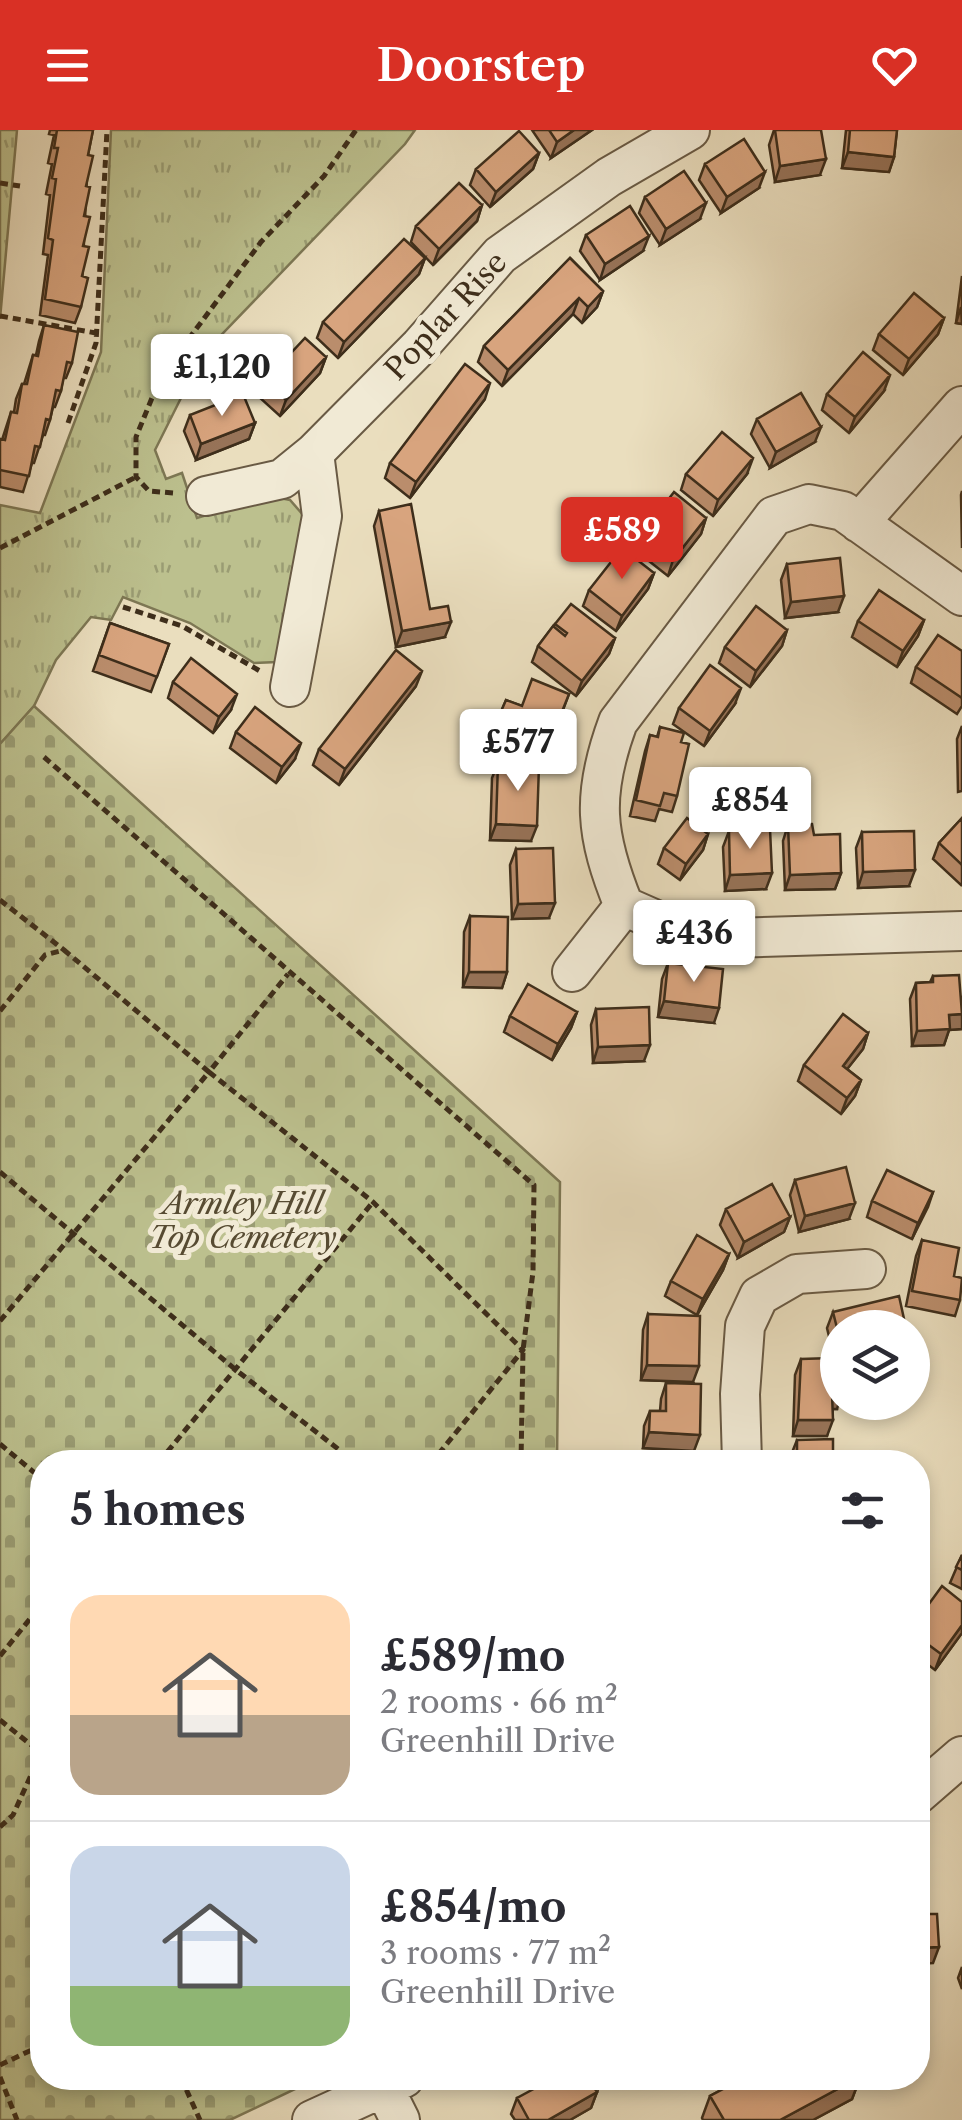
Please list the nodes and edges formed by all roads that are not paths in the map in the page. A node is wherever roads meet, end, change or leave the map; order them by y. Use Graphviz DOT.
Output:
graph roads {
  1 [pos="690,130"];
  2 [pos="962,406"];
  3 [pos="314,454"];
  4 [pos="206,496"];
  5 [pos="859,523"];
  6 [pos="962,596"];
  7 [pos="291,684"];
  8 [pos="624,906"];
  9 [pos="962,931"];
  10 [pos="572,972"];
  11 [pos="866,1270"];
  12 [pos="742,1450"];
  13 [pos="962,1756"];
  14 [pos="930,1784"];
  15 [pos="392,2091"];
  16 [pos="312,2120"];
  1 -- 3 [label="street, Poplar Rise"];
  2 -- 5 [label="street"];
  3 -- 4 [label="street, Poplar Rise"];
  3 -- 7 [label="street"];
  5 -- 6 [label="street"];
  5 -- 8 [label="street"];
  8 -- 9 [label="street"];
  8 -- 10 [label="street"];
  11 -- 12 [label="street"];
  13 -- 14 [label="street"];
  15 -- 16 [label="street"];
}
